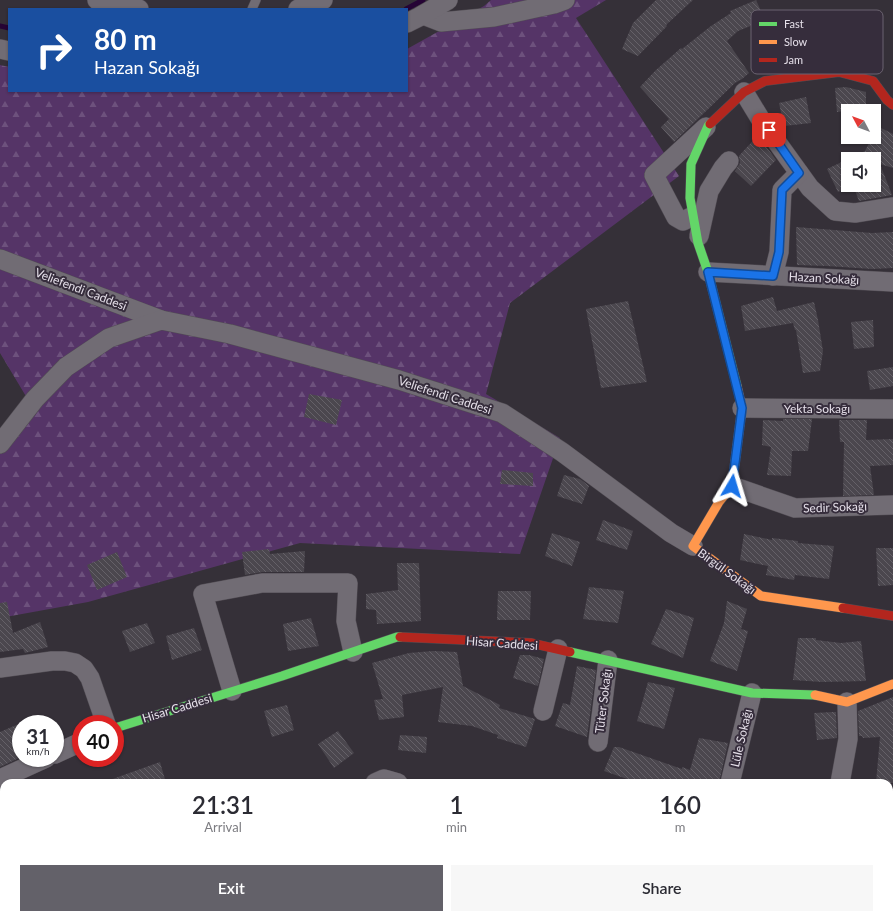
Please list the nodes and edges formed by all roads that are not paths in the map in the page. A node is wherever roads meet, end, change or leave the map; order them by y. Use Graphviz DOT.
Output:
graph roads {
  1 [pos="97,0"];
  2 [pos="323,0"];
  3 [pos="448,0"];
  4 [pos="564,0"];
  5 [pos="134,8"];
  6 [pos="301,8"];
  7 [pos="415,19"];
  8 [pos="823,74"];
  9 [pos="847,74"];
  10 [pos="744,92"];
  11 [pos="893,105"];
  12 [pos="708,126"];
  13 [pos="729,161"];
  14 [pos="799,173"];
  15 [pos="893,207"];
  16 [pos="693,216"];
  17 [pos="698,243"];
  18 [pos="0,258"];
  19 [pos="708,272"];
  20 [pos="773,276"];
  21 [pos="893,282"];
  22 [pos="161,320"];
  23 [pos="742,408"];
  24 [pos="893,409"];
  25 [pos="0,444"];
  26 [pos="732,486"];
  27 [pos="893,505"];
  28 [pos="693,546"];
  29 [pos="893,616"];
  30 [pos="558,649"];
  31 [pos="353,652"];
  32 [pos="608,660"];
  33 [pos="0,668"];
  34 [pos="893,684"];
  35 [pos="232,691"];
  36 [pos="752,693"];
  37 [pos="847,702"];
  38 [pos="543,712"];
  39 [pos="103,715"];
  40 [pos="124,725"];
  41 [pos="598,742"];
  42 [pos="26,767"];
  43 [pos="0,779"];
  44 [pos="731,779"];
  45 [pos="841,779"];
  1 -- 5 [label="street"];
  2 -- 6 [label="street"];
  3 -- 7 [label="street"];
  4 -- 7 [label="street"];
  8 -- 10 [label="street, Birgül Sokağı"];
  9 -- 11 [label="street, Birgül Sokağı"];
  10 -- 12 [label="street, Birgül Sokağı"];
  10 -- 14 [label="street"];
  12 -- 16 [label="street, Birgül Sokağı"];
  12 -- 16 [label="street, Birgül Sokağı"];
  13 -- 17 [label="street"];
  14 -- 15 [label="street"];
  14 -- 20 [label="street"];
  16 -- 17 [label="street, Birgül Sokağı"];
  17 -- 19 [label="street, Birgül Sokağı"];
  18 -- 22 [label="street, Veliefendi Caddesi"];
  19 -- 20 [label="street, Hazan Sokağı"];
  19 -- 23 [label="street, Birgül Sokağı"];
  20 -- 21 [label="street, Hazan Sokağı"];
  22 -- 25 [label="street"];
  22 -- 28 [label="street, Veliefendi Caddesi"];
  23 -- 24 [label="street, Yekta Sokağı"];
  23 -- 26 [label="street, Birgül Sokağı"];
  26 -- 27 [label="street, Sedir Sokağı"];
  26 -- 28 [label="street, Birgül Sokağı"];
  28 -- 29 [label="street, Birgül Sokağı"];
  30 -- 31 [label="street, Hisar Caddesi"];
  30 -- 32 [label="street, Hisar Caddesi"];
  30 -- 38 [label="street"];
  31 -- 35 [label="street, Hisar Caddesi"];
  31 -- 35 [label="street"];
  32 -- 36 [label="street, Hisar Caddesi"];
  32 -- 41 [label="street, Tüter Sokağı"];
  33 -- 39 [label="street"];
  34 -- 37 [label="street"];
  35 -- 40 [label="street, Hisar Caddesi"];
  36 -- 37 [label="street, Hisar Caddesi"];
  36 -- 44 [label="street, Lüle Sokağı"];
  37 -- 45 [label="street"];
  42 -- 43 [label="street"];
}
